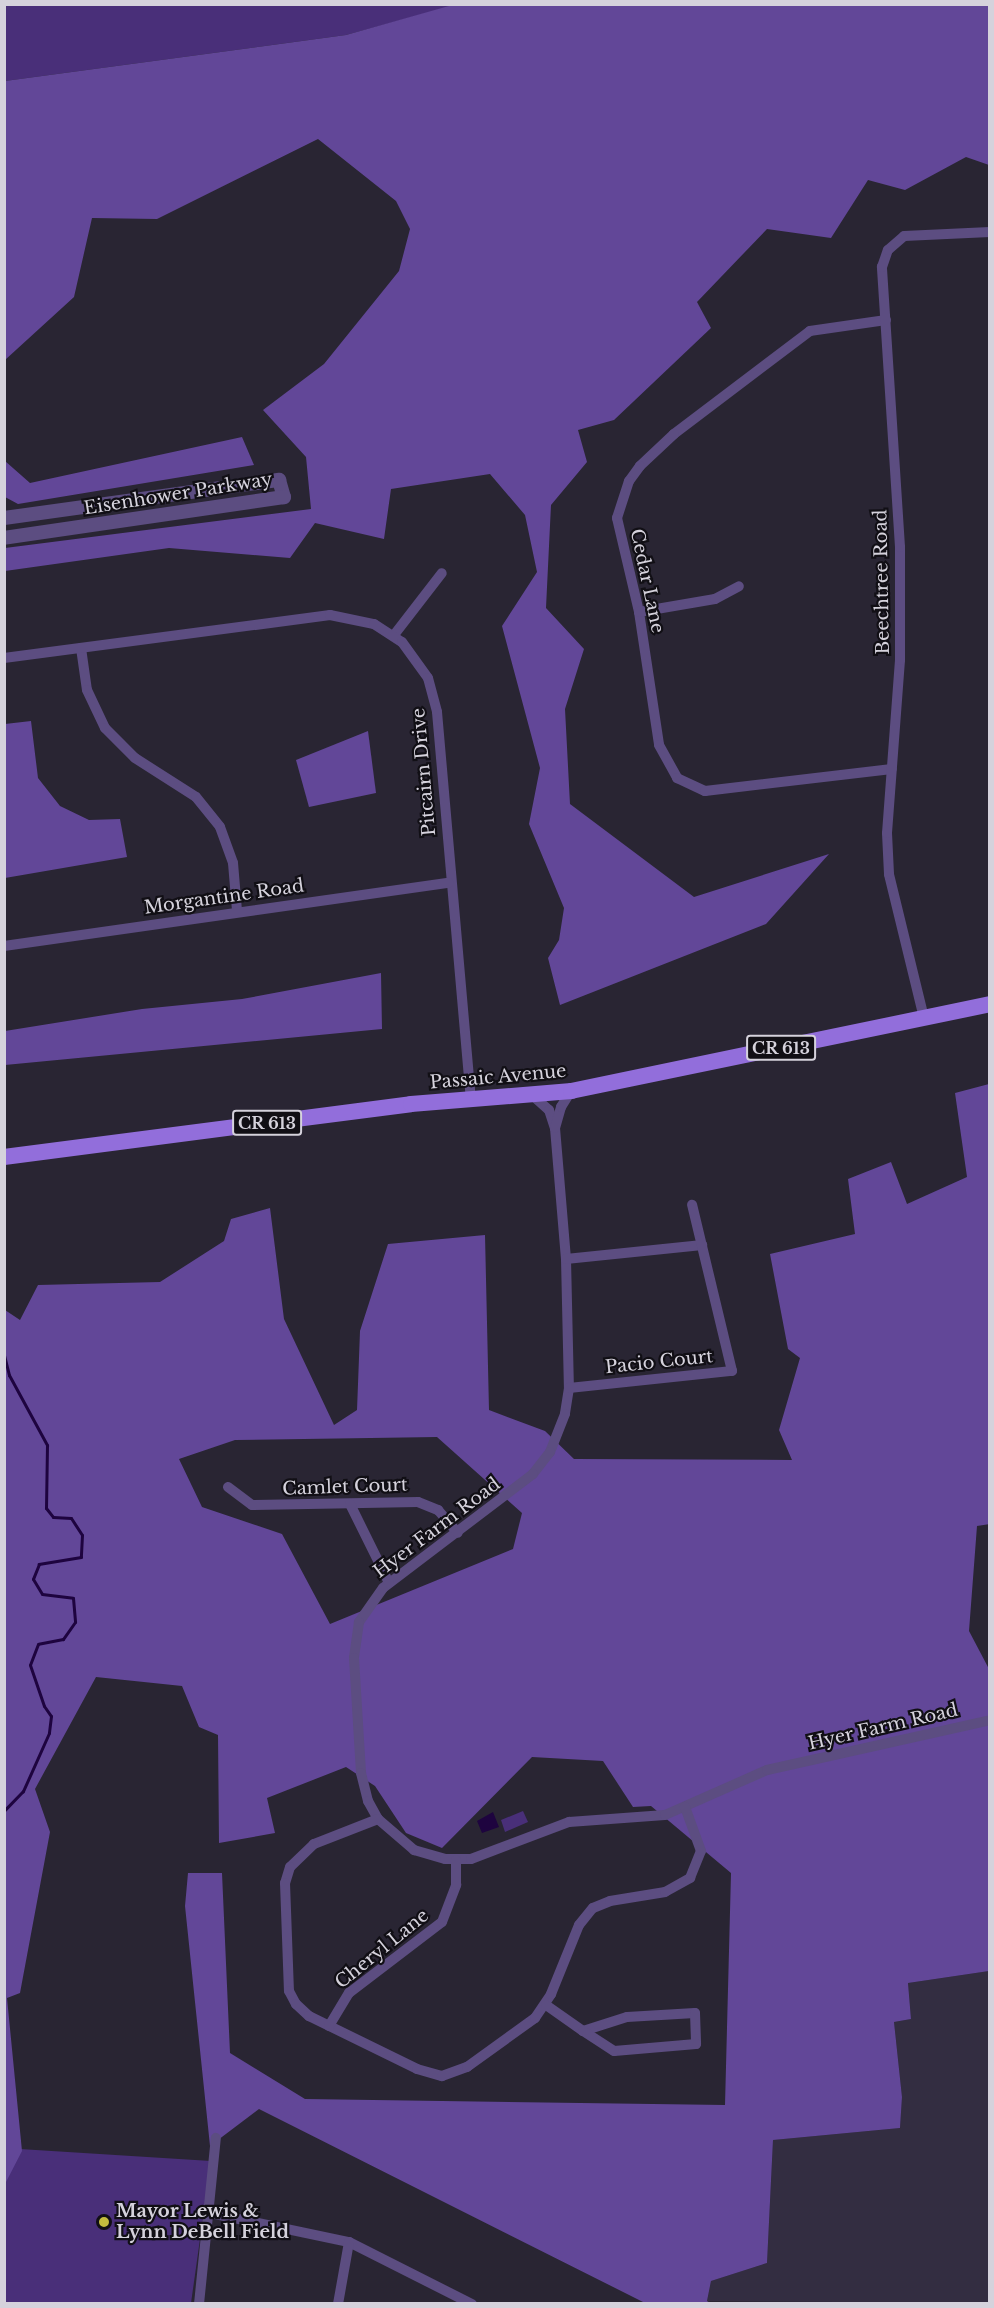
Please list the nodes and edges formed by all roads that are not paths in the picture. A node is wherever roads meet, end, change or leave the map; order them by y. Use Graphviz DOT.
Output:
graph roads {
  1 [pos="990,232"];
  2 [pos="886,320"];
  3 [pos="4,518"];
  4 [pos="4,538"];
  5 [pos="442,573"];
  6 [pos="739,586"];
  7 [pos="639,612"];
  8 [pos="394,636"];
  9 [pos="81,648"];
  10 [pos="4,658"];
  11 [pos="892,769"];
  12 [pos="449,883"];
  13 [pos="237,911"];
  14 [pos="4,946"];
  15 [pos="990,1004"];
  16 [pos="924,1018"];
  17 [pos="571,1090"];
  18 [pos="531,1094"];
  19 [pos="471,1099"];
  20 [pos="555,1128"];
  21 [pos="4,1157"];
  22 [pos="692,1205"];
  23 [pos="702,1245"];
  24 [pos="566,1258"];
  25 [pos="568,1388"];
  26 [pos="228,1487"];
  27 [pos="350,1504"];
  28 [pos="458,1533"];
  29 [pos="389,1583"];
  30 [pos="990,1720"];
  31 [pos="685,1807"];
  32 [pos="378,1819"];
  33 [pos="456,1860"];
  34 [pos="546,2005"];
  35 [pos="328,2026"];
  36 [pos="583,2031"];
  37 [pos="216,2138"];
  38 [pos="210,2213"];
  39 [pos="349,2242"];
  40 [pos="199,2304"];
  41 [pos="338,2304"];
  42 [pos="472,2304"];
  1 -- 2 [label="street, Beechtree Road"];
  2 -- 7 [label="street, Cedar Lane"];
  2 -- 11 [label="street, Beechtree Road"];
  3 -- 4 [label="street, Eisenhower Parkway"];
  5 -- 8 [label="street"];
  6 -- 7 [label="street"];
  7 -- 11 [label="street, Cedar Lane"];
  8 -- 9 [label="street, Pitcairn Drive"];
  8 -- 12 [label="street, Pitcairn Drive"];
  9 -- 10 [label="street, Pitcairn Drive"];
  9 -- 13 [label="street"];
  11 -- 16 [label="street, Beechtree Road"];
  12 -- 13 [label="street, Morgantine Road"];
  12 -- 19 [label="street, Pitcairn Drive"];
  13 -- 14 [label="street, Morgantine Road"];
  15 -- 16 [label="main road, Passaic Avenue / CR 613"];
  16 -- 17 [label="main road, Passaic Avenue / CR 613"];
  17 -- 18 [label="main road, Passaic Avenue / CR 613"];
  17 -- 20 [label="street, Hyer Farm Road"];
  18 -- 19 [label="main road, Passaic Avenue / CR 613"];
  18 -- 20 [label="street, Hyer Farm Road"];
  19 -- 21 [label="main road, Passaic Avenue / CR 613"];
  20 -- 24 [label="street, Hyer Farm Road"];
  22 -- 23 [label="street, Pacio Court"];
  23 -- 24 [label="street"];
  23 -- 25 [label="street, Pacio Court"];
  24 -- 25 [label="street, Hyer Farm Road"];
  25 -- 28 [label="street, Hyer Farm Road"];
  26 -- 27 [label="street, Camlet Court"];
  27 -- 28 [label="street, Camlet Court"];
  27 -- 29 [label="street"];
  28 -- 29 [label="street, Hyer Farm Road"];
  29 -- 32 [label="street, Hyer Farm Road"];
  30 -- 31 [label="street, Hyer Farm Road"];
  31 -- 33 [label="street, Hyer Farm Road"];
  31 -- 34 [label="street"];
  32 -- 33 [label="street, Hyer Farm Road"];
  32 -- 35 [label="street"];
  33 -- 35 [label="street, Cheryl Lane"];
  34 -- 35 [label="street"];
  34 -- 36 [label="street"];
  36 -- 36 [label="street"];
  37 -- 38 [label="street"];
  38 -- 39 [label="street"];
  38 -- 40 [label="street"];
  39 -- 41 [label="street"];
  39 -- 42 [label="street"];
}
